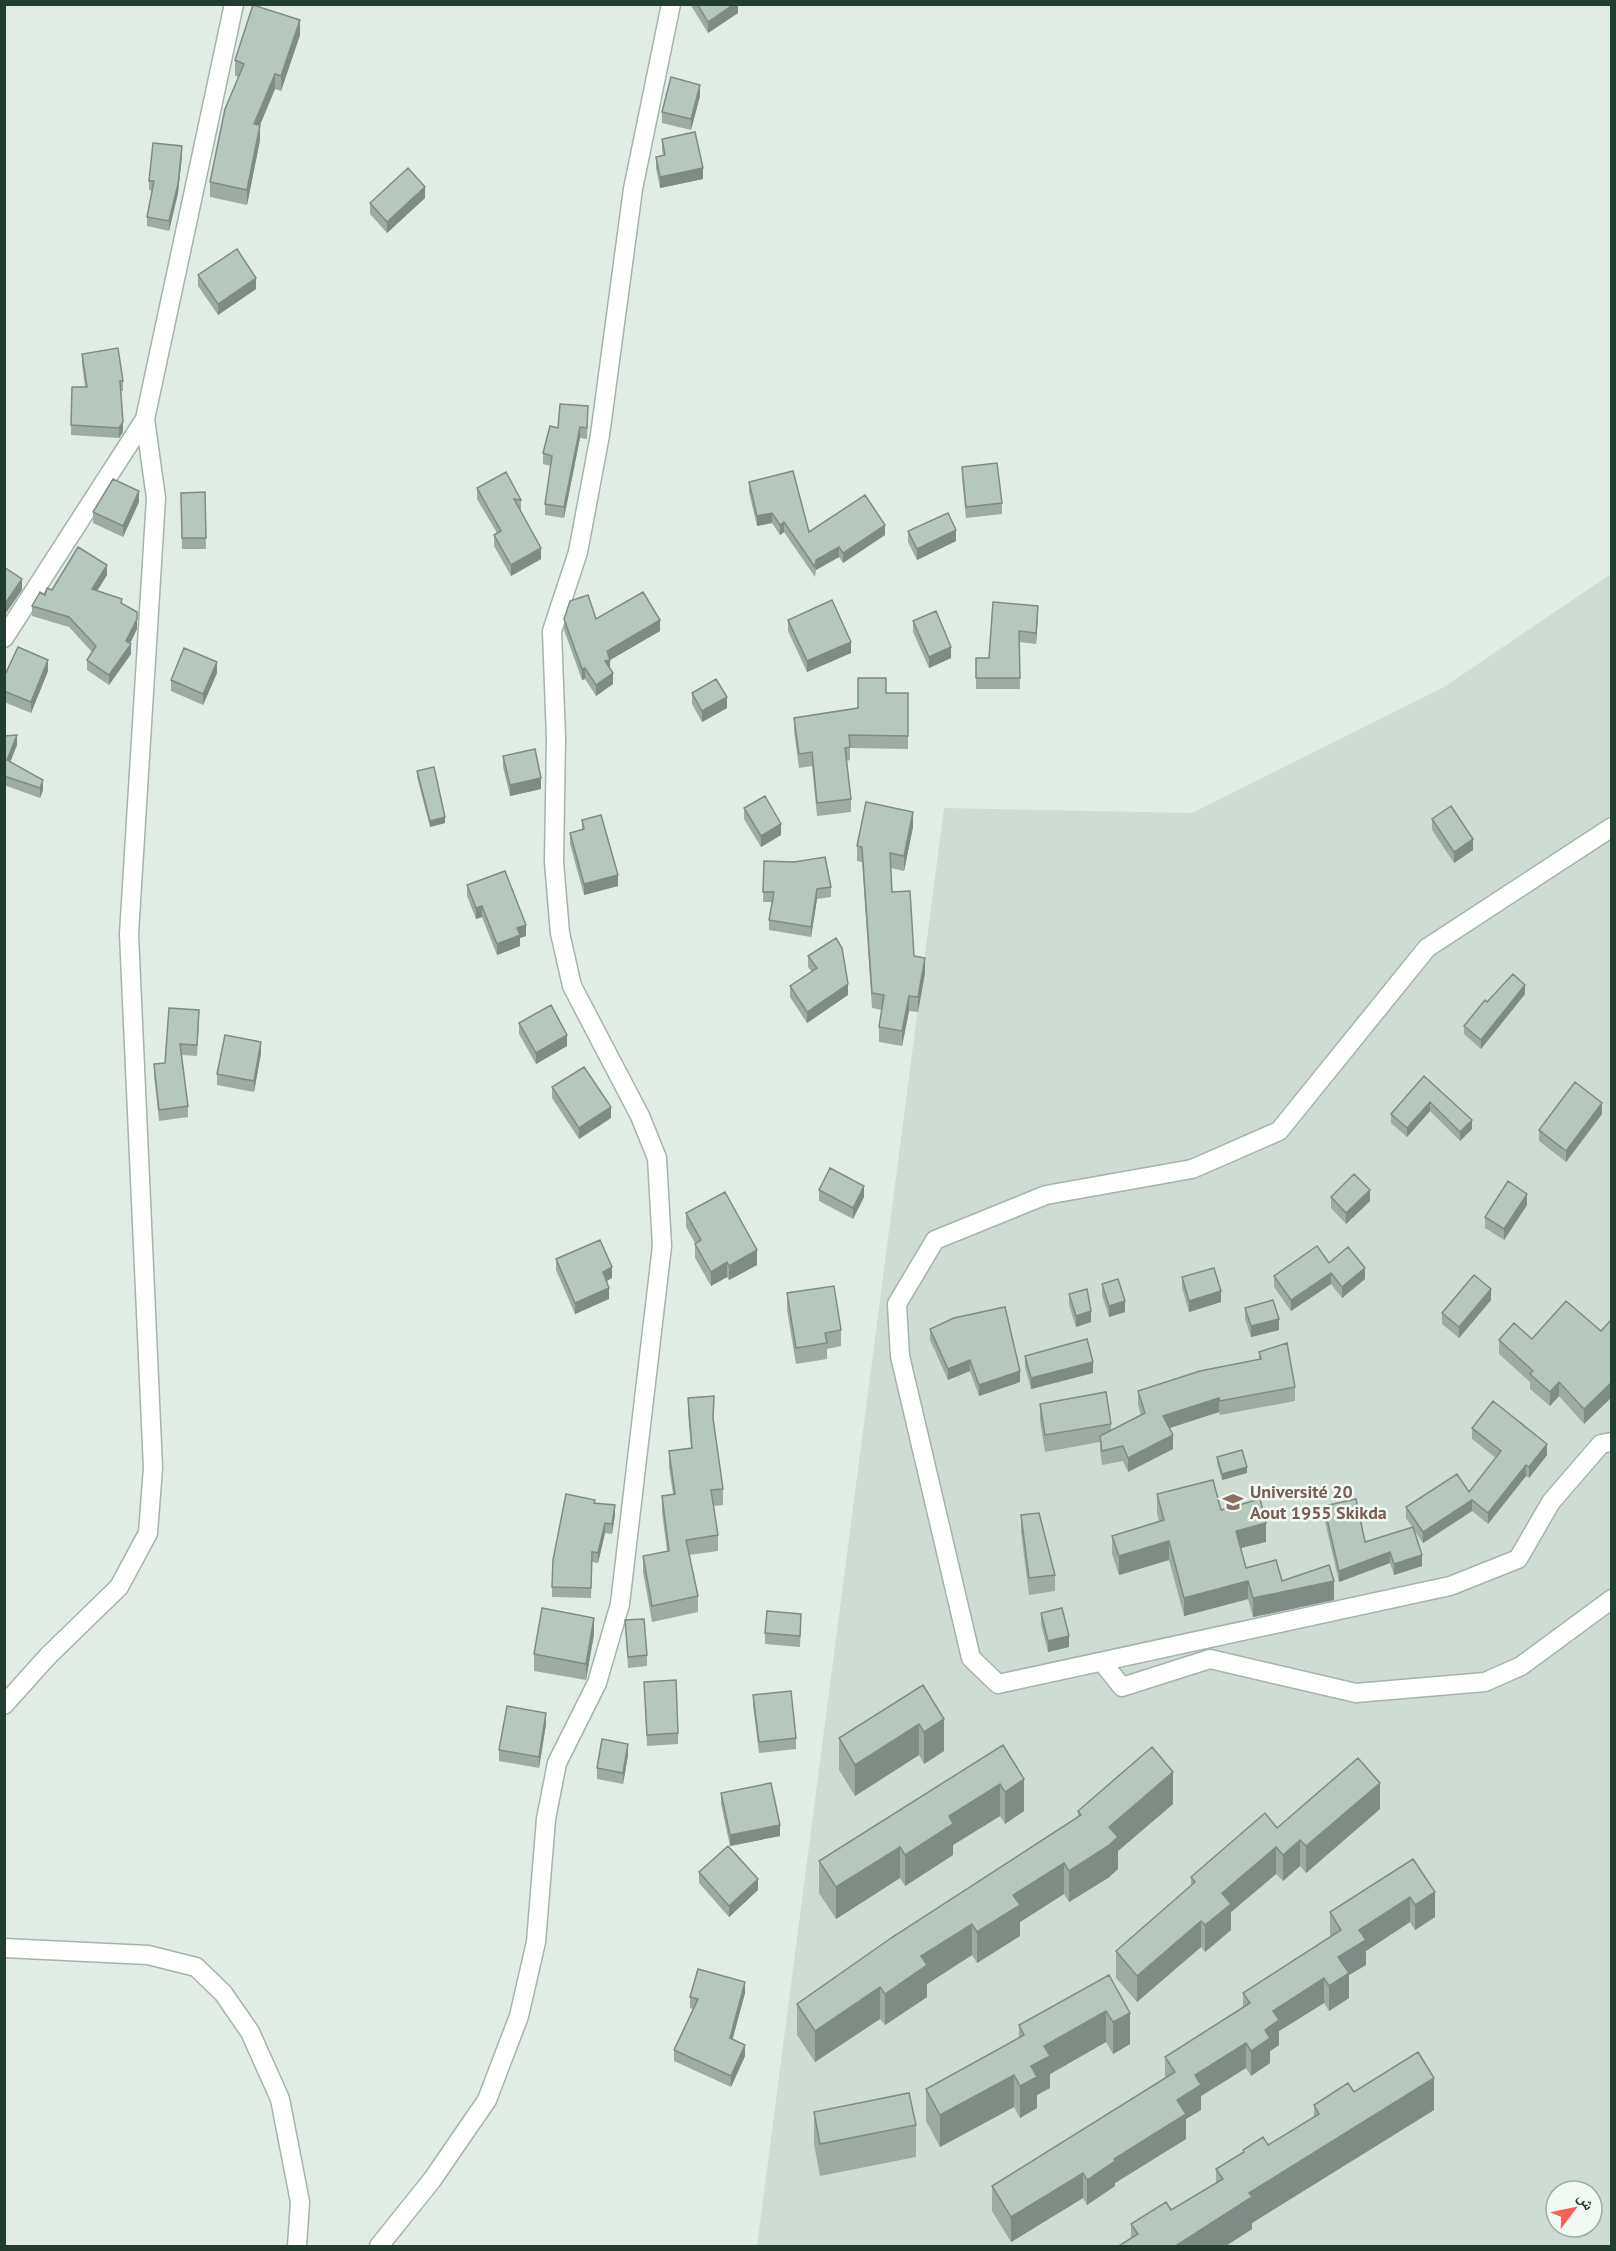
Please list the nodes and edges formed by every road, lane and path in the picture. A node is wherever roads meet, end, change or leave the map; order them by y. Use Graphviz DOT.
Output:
graph roads {
  1 [pos="234,4"];
  2 [pos="671,4"];
  3 [pos="145,418"];
  4 [pos="4,638"];
  5 [pos="1611,826"];
  6 [pos="1611,1442"];
  7 [pos="1611,1599"];
  8 [pos="1102,1662"];
  9 [pos="4,1705"];
  10 [pos="4,1948"];
  11 [pos="297,2247"];
  12 [pos="379,2247"];
  1 -- 3 [label="street"];
  2 -- 12 [label="street"];
  3 -- 4 [label="street"];
  3 -- 9 [label="street"];
  5 -- 8 [label="street"];
  6 -- 8 [label="street"];
  7 -- 8 [label="street"];
  10 -- 11 [label="street"];
}
